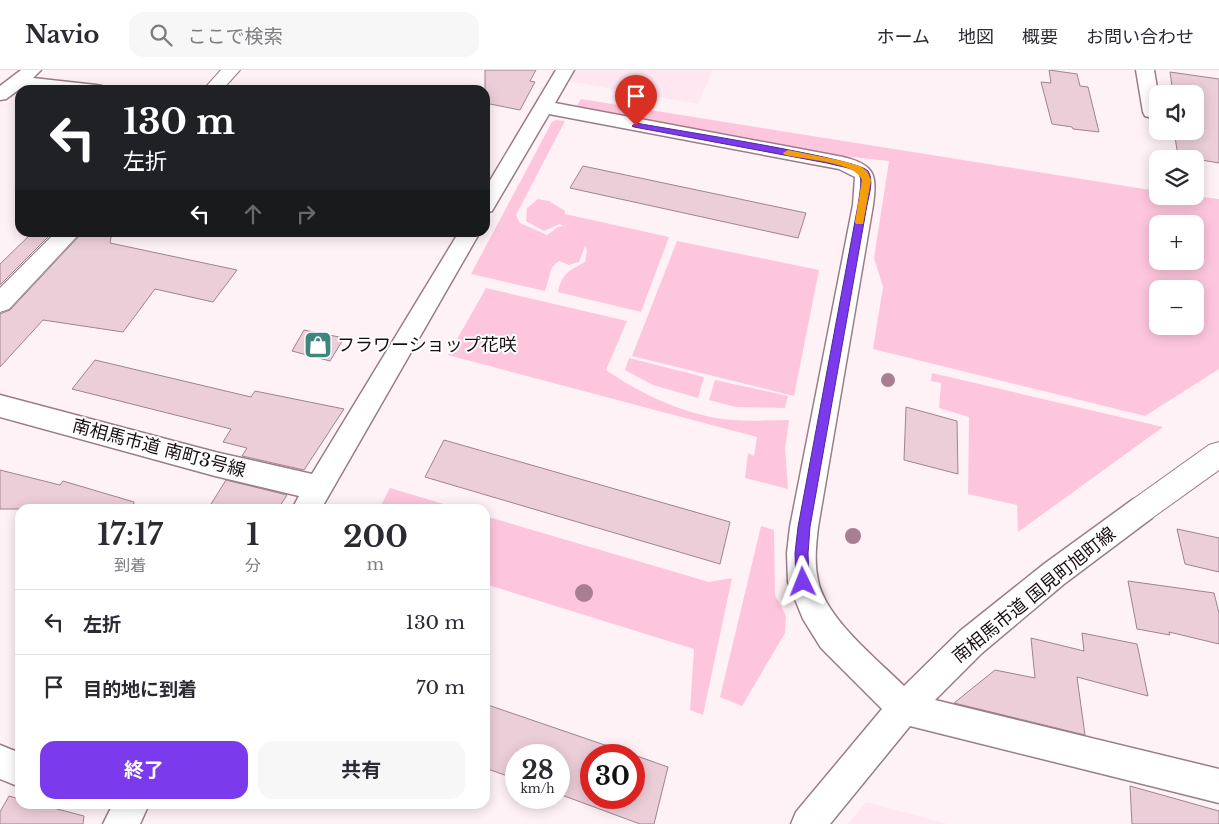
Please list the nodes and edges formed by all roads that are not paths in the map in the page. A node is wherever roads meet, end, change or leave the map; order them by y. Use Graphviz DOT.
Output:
graph roads {
  1 [pos="33,70"];
  2 [pos="231,70"];
  3 [pos="565,70"];
  4 [pos="1145,70"];
  5 [pos="18,82"];
  6 [pos="47,85"];
  7 [pos="217,85"];
  8 [pos="1149,94"];
  9 [pos="0,95"];
  10 [pos="544,107"];
  11 [pos="495,172"];
  12 [pos="490,189"];
  13 [pos="65,237"];
  14 [pos="467,237"];
  15 [pos="0,303"];
  16 [pos="0,406"];
  17 [pos="1219,454"];
  18 [pos="312,499"];
  19 [pos="1142,509"];
  20 [pos="904,708"];
  21 [pos="0,762"];
  22 [pos="15,768"];
  23 [pos="1219,786"];
  24 [pos="129,809"];
  25 [pos="120,824"];
  26 [pos="808,824"];
  1 -- 5 [label="street"];
  2 -- 7 [label="main road"];
  3 -- 10 [label="street"];
  4 -- 8 [label="street"];
  5 -- 6 [label="street"];
  5 -- 9 [label="street"];
  10 -- 11 [label="street"];
  10 -- 20 [label="street"];
  11 -- 12 [label="street"];
  13 -- 15 [label="main road"];
  14 -- 18 [label="street"];
  16 -- 18 [label="street, 南相馬市道 南町3号線"];
  17 -- 19 [label="main road, 南相馬市道 国見町旭町線"];
  19 -- 20 [label="street, 南相馬市道 国見町旭町線"];
  20 -- 23 [label="street"];
  20 -- 26 [label="street, 南相馬市道 国見町旭町線"];
  21 -- 22 [label="street"];
  24 -- 25 [label="street"];
}
